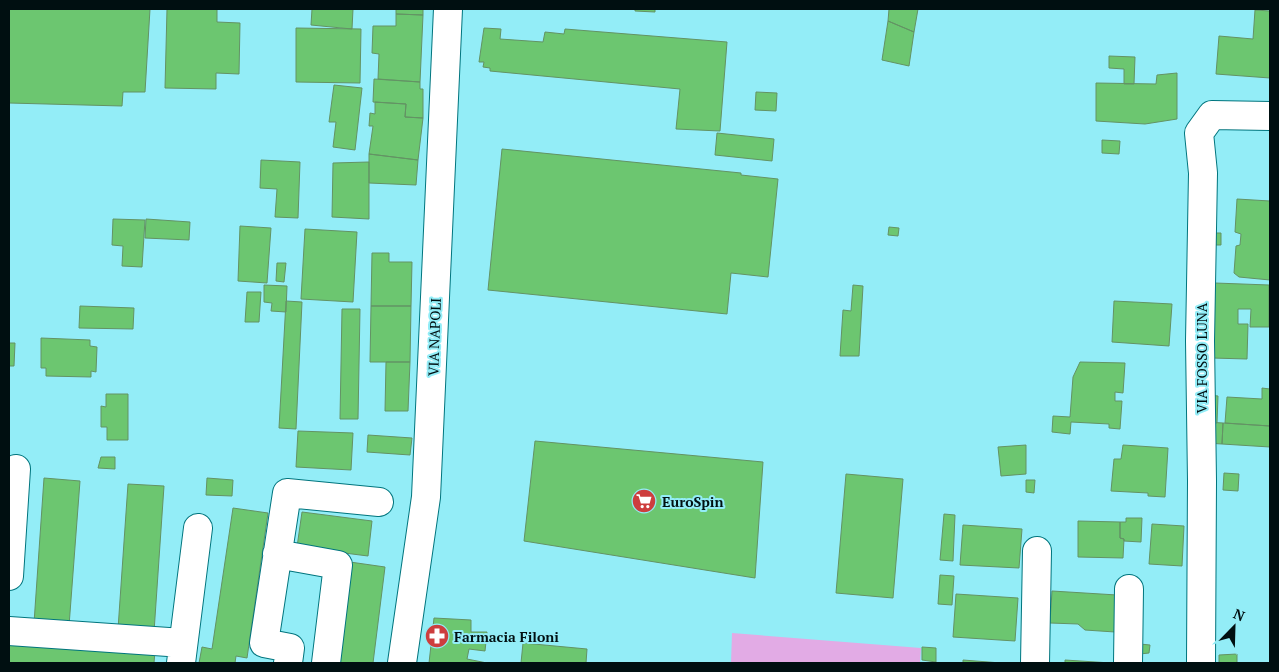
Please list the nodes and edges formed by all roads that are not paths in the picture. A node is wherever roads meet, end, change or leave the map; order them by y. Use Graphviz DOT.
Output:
graph roads {
  1 [pos="448,9"];
  2 [pos="1270,116"];
  3 [pos="16,469"];
  4 [pos="378,502"];
  5 [pos="198,528"];
  6 [pos="1038,551"];
  7 [pos="277,554"];
  8 [pos="9,576"];
  9 [pos="1129,589"];
  10 [pos="9,631"];
  11 [pos="182,653"];
  12 [pos="288,663"];
  13 [pos="326,663"];
  14 [pos="402,663"];
  15 [pos="1035,663"];
  16 [pos="1128,663"];
  17 [pos="1201,663"];
  1 -- 14 [label="street, VIA NAPOLI"];
  2 -- 17 [label="street, VIA FOSSO LUNA"];
  3 -- 8 [label="street"];
  4 -- 7 [label="street"];
  5 -- 11 [label="street"];
  6 -- 15 [label="street"];
  7 -- 12 [label="street"];
  7 -- 13 [label="street"];
  9 -- 16 [label="street"];
  10 -- 11 [label="street"];
}
